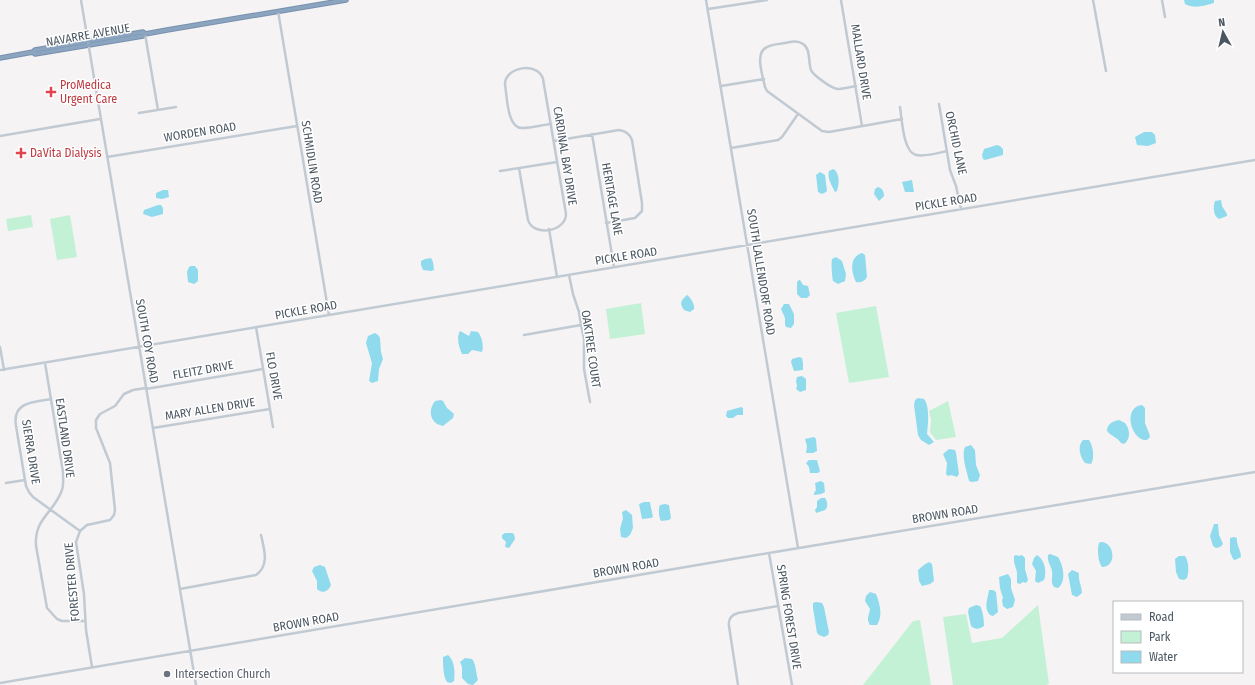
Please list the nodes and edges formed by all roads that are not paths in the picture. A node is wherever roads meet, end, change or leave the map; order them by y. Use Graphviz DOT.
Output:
graph roads {
  1 [pos="81,0"];
  2 [pos="346,0"];
  3 [pos="706,0"];
  4 [pos="767,0"];
  5 [pos="841,0"];
  6 [pos="1093,0"];
  7 [pos="1162,0"];
  8 [pos="708,10"];
  9 [pos="278,11"];
  10 [pos="1164,17"];
  11 [pos="139,32"];
  12 [pos="145,34"];
  13 [pos="129,39"];
  14 [pos="87,43"];
  15 [pos="0,58"];
  16 [pos="1106,71"];
  17 [pos="764,79"];
  18 [pos="721,86"];
  19 [pos="856,86"];
  20 [pos="939,104"];
  21 [pos="176,107"];
  22 [pos="900,107"];
  23 [pos="158,110"];
  24 [pos="139,113"];
  25 [pos="798,114"];
  26 [pos="100,119"];
  27 [pos="902,120"];
  28 [pos="551,124"];
  29 [pos="297,126"];
  30 [pos="862,126"];
  31 [pos="592,134"];
  32 [pos="0,136"];
  33 [pos="554,141"];
  34 [pos="731,148"];
  35 [pos="947,151"];
  36 [pos="107,157"];
  37 [pos="1255,160"];
  38 [pos="557,162"];
  39 [pos="519,168"];
  40 [pos="500,171"];
  41 [pos="960,209"];
  42 [pos="606,223"];
  43 [pos="549,229"];
  44 [pos="747,245"];
  45 [pos="614,267"];
  46 [pos="570,274"];
  47 [pos="557,277"];
  48 [pos="329,315"];
  49 [pos="582,324"];
  50 [pos="256,327"];
  51 [pos="524,335"];
  52 [pos="0,347"];
  53 [pos="139,347"];
  54 [pos="45,363"];
  55 [pos="263,369"];
  56 [pos="2,370"];
  57 [pos="146,388"];
  58 [pos="51,399"];
  59 [pos="590,402"];
  60 [pos="270,408"];
  61 [pos="273,427"];
  62 [pos="153,428"];
  63 [pos="1255,472"];
  64 [pos="25,480"];
  65 [pos="6,483"];
  66 [pos="50,509"];
  67 [pos="112,518"];
  68 [pos="80,530"];
  69 [pos="261,535"];
  70 [pos="798,548"];
  71 [pos="769,552"];
  72 [pos="180,588"];
  73 [pos="778,606"];
  74 [pos="85,621"];
  75 [pos="190,650"];
  76 [pos="92,667"];
  77 [pos="0,683"];
  78 [pos="196,685"];
  79 [pos="738,685"];
  80 [pos="792,685"];
  1 -- 14 [label="street, SOUTH COY ROAD"];
  2 -- 9 [label="highway, NAVARRE AVENUE"];
  3 -- 8 [label="street, SOUTH LALLENDORF ROAD"];
  4 -- 8 [label="street"];
  5 -- 19 [label="street, MALLARD DRIVE"];
  6 -- 16 [label="street"];
  7 -- 10 [label="street"];
  8 -- 18 [label="street, SOUTH LALLENDORF ROAD"];
  9 -- 12 [label="highway, NAVARRE AVENUE"];
  9 -- 29 [label="street, SCHMIDLIN ROAD"];
  11 -- 12 [label="highway, NAVARRE AVENUE"];
  11 -- 13 [label="highway"];
  11 -- 14 [label="highway, NAVARRE AVENUE"];
  12 -- 13 [label="highway, NAVARRE AVENUE"];
  12 -- 23 [label="street"];
  13 -- 14 [label="highway, NAVARRE AVENUE"];
  14 -- 15 [label="highway, NAVARRE AVENUE"];
  14 -- 26 [label="street, SOUTH COY ROAD"];
  17 -- 18 [label="street"];
  17 -- 19 [label="street"];
  17 -- 25 [label="street"];
  18 -- 34 [label="street, SOUTH LALLENDORF ROAD"];
  19 -- 30 [label="street, MALLARD DRIVE"];
  20 -- 35 [label="street, ORCHID LANE"];
  21 -- 23 [label="street"];
  22 -- 27 [label="street"];
  23 -- 24 [label="street"];
  25 -- 30 [label="street"];
  25 -- 34 [label="street"];
  26 -- 32 [label="street"];
  26 -- 36 [label="street, SOUTH COY ROAD"];
  27 -- 30 [label="street"];
  27 -- 35 [label="street"];
  28 -- 28 [label="street, CARDINAL BAY DRIVE"];
  28 -- 33 [label="street, CARDINAL BAY DRIVE"];
  29 -- 36 [label="street, WORDEN ROAD"];
  29 -- 48 [label="street, SCHMIDLIN ROAD"];
  31 -- 33 [label="street"];
  31 -- 42 [label="street, HERITAGE LANE"];
  31 -- 42 [label="street"];
  33 -- 38 [label="street, CARDINAL BAY DRIVE"];
  34 -- 44 [label="street, SOUTH LALLENDORF ROAD"];
  35 -- 41 [label="street, ORCHID LANE"];
  36 -- 53 [label="street, SOUTH COY ROAD"];
  37 -- 41 [label="street, PICKLE ROAD"];
  38 -- 39 [label="street"];
  38 -- 43 [label="street, CARDINAL BAY DRIVE"];
  39 -- 40 [label="street"];
  39 -- 43 [label="street"];
  41 -- 44 [label="street, PICKLE ROAD"];
  42 -- 45 [label="street, HERITAGE LANE"];
  43 -- 47 [label="street"];
  44 -- 45 [label="street, PICKLE ROAD"];
  44 -- 70 [label="street, SOUTH LALLENDORF ROAD"];
  45 -- 46 [label="street, PICKLE ROAD"];
  46 -- 47 [label="street, PICKLE ROAD"];
  46 -- 49 [label="street, OAKTREE COURT"];
  47 -- 48 [label="street, PICKLE ROAD"];
  48 -- 50 [label="street, PICKLE ROAD"];
  49 -- 51 [label="street"];
  49 -- 59 [label="street, OAKTREE COURT"];
  50 -- 53 [label="street, PICKLE ROAD"];
  50 -- 55 [label="street, FLO DRIVE"];
  52 -- 56 [label="street"];
  53 -- 54 [label="street, PICKLE ROAD"];
  53 -- 57 [label="street, SOUTH COY ROAD"];
  54 -- 56 [label="street, PICKLE ROAD"];
  54 -- 58 [label="street, EASTLAND DRIVE"];
  55 -- 57 [label="street, FLEITZ DRIVE"];
  55 -- 60 [label="street, FLO DRIVE"];
  57 -- 62 [label="street, SOUTH COY ROAD"];
  57 -- 67 [label="street, FLEITZ DRIVE"];
  58 -- 64 [label="street, SIERRA DRIVE"];
  58 -- 66 [label="street, EASTLAND DRIVE"];
  60 -- 61 [label="street, FLO DRIVE"];
  60 -- 62 [label="street, MARY ALLEN DRIVE"];
  62 -- 72 [label="street, SOUTH COY ROAD"];
  63 -- 70 [label="street, BROWN ROAD"];
  64 -- 65 [label="street"];
  64 -- 66 [label="street, SIERRA DRIVE"];
  66 -- 68 [label="street, SIERRA DRIVE"];
  66 -- 74 [label="street, EASTLAND DRIVE"];
  67 -- 68 [label="street, FORESTER DRIVE"];
  68 -- 74 [label="street, FORESTER DRIVE"];
  69 -- 72 [label="street"];
  70 -- 71 [label="street, BROWN ROAD"];
  71 -- 73 [label="street, SPRING FOREST DRIVE"];
  71 -- 75 [label="street, BROWN ROAD"];
  72 -- 75 [label="street, SOUTH COY ROAD"];
  73 -- 79 [label="street"];
  73 -- 80 [label="street, SPRING FOREST DRIVE"];
  74 -- 76 [label="street, FORESTER DRIVE"];
  75 -- 76 [label="street, BROWN ROAD"];
  75 -- 78 [label="street, SOUTH COY ROAD"];
  76 -- 77 [label="street, BROWN ROAD"];
}
